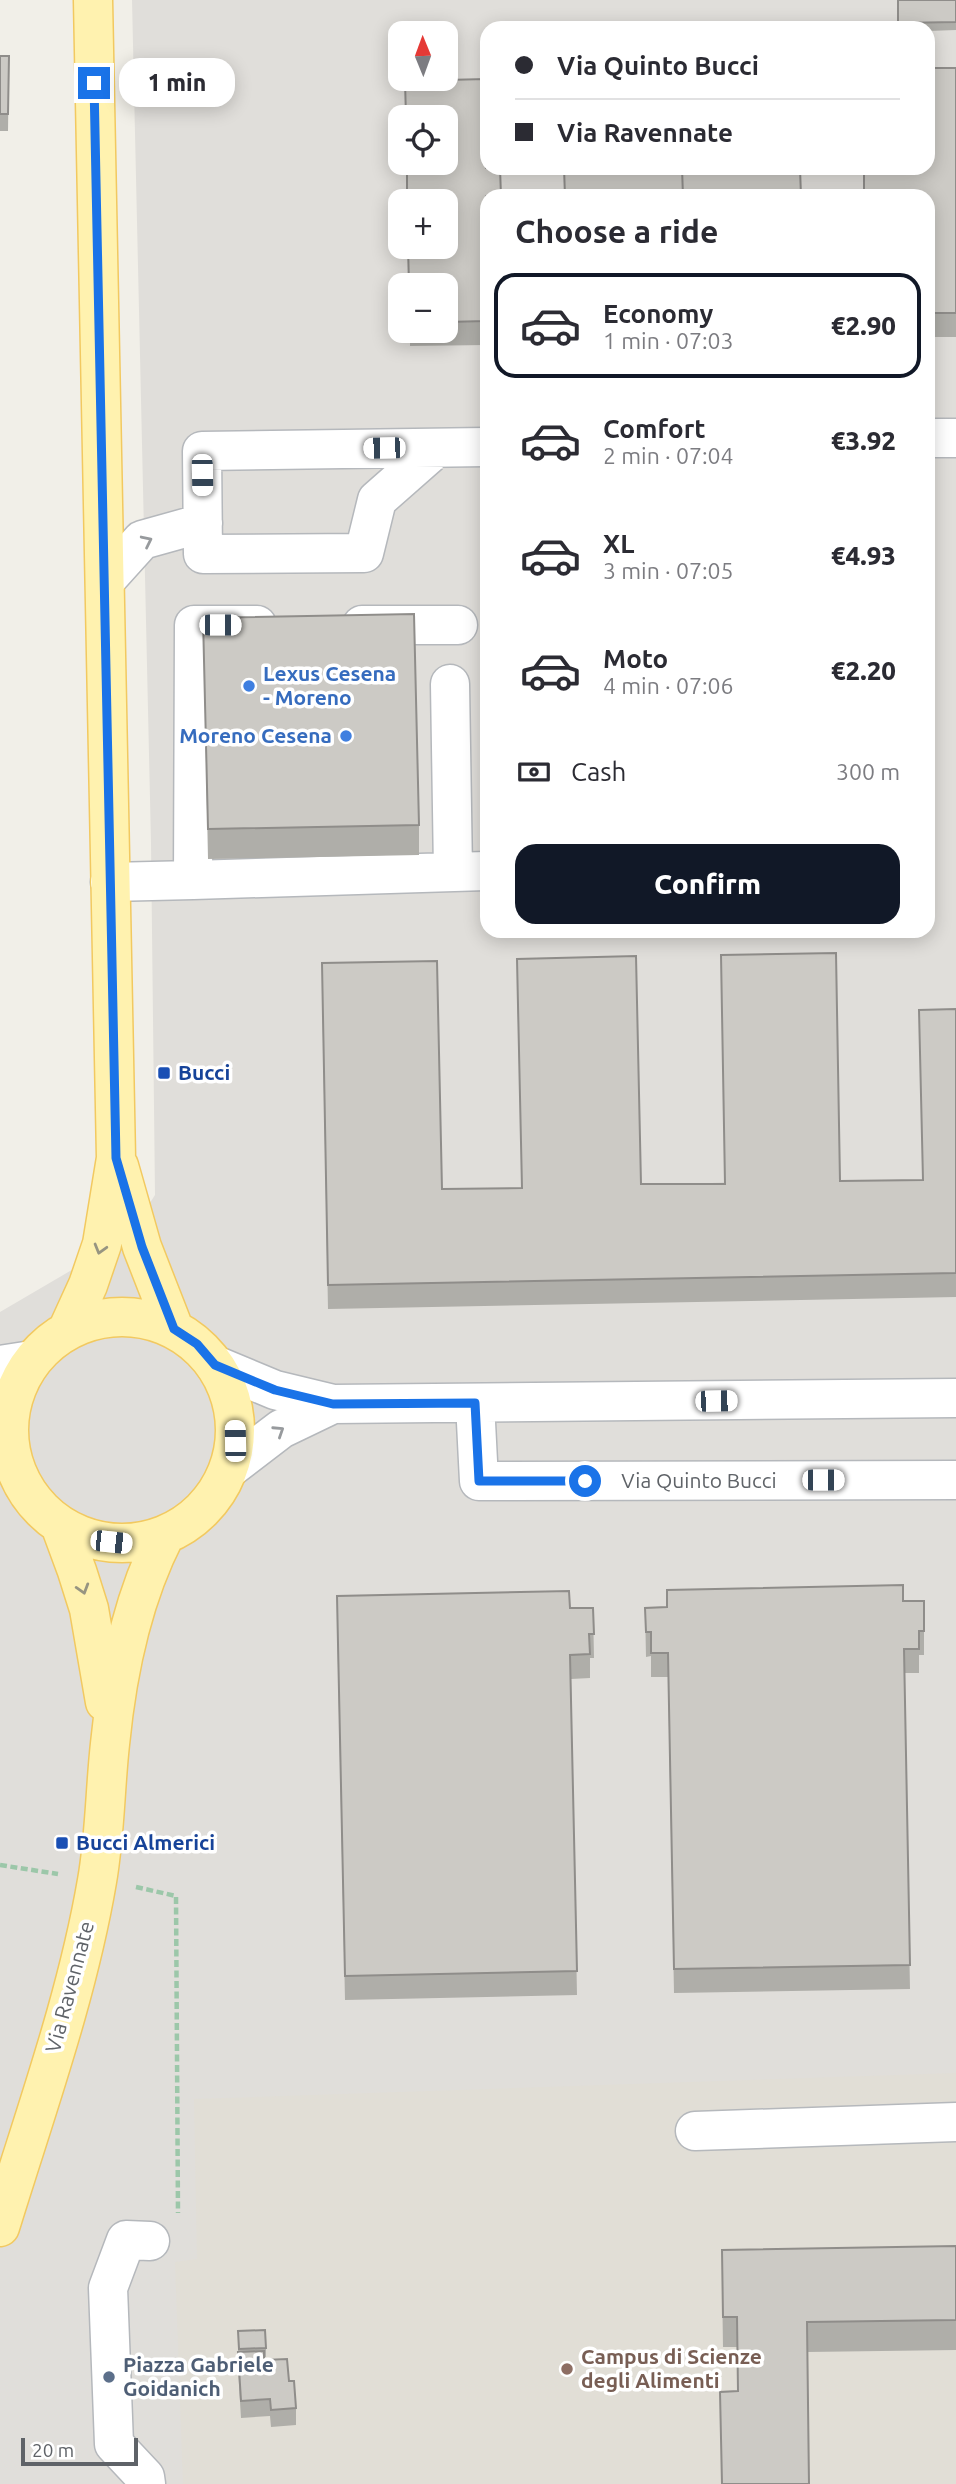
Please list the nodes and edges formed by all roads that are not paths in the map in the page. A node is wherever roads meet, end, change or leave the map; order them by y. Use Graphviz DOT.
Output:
graph roads {
  1 [pos="93,0"];
  2 [pos="935,438"];
  3 [pos="956,438"];
  4 [pos="480,447"];
  5 [pos="436,448"];
  6 [pos="203,523"];
  7 [pos="105,581"];
  8 [pos="291,625"];
  9 [pos="333,625"];
  10 [pos="458,625"];
  11 [pos="450,684"];
  12 [pos="470,871"];
  13 [pos="192,880"];
  14 [pos="110,882"];
  15 [pos="116,1158"];
  16 [pos="174,1329"];
  17 [pos="67,1331"];
  18 [pos="16,1363"];
  19 [pos="215,1365"];
  20 [pos="956,1398"];
  21 [pos="475,1403"];
  22 [pos="333,1404"];
  23 [pos="5,1450"];
  24 [pos="230,1468"];
  25 [pos="956,1480"];
  26 [pos="60,1525"];
  27 [pos="164,1535"];
  28 [pos="110,1741"];
  29 [pos="956,2122"];
  30 [pos="695,2131"];
  31 [pos="0,2227"];
  32 [pos="150,2241"];
  33 [pos="146,2484"];
  1 -- 7 [label="main road"];
  2 -- 3 [label="street"];
  4 -- 5 [label="street"];
  5 -- 6 [label="street"];
  5 -- 6 [label="street"];
  7 -- 6 [label="street, one-way"];
  7 -- 14 [label="main road"];
  8 -- 13 [label="street"];
  9 -- 10 [label="street"];
  11 -- 12 [label="street"];
  12 -- 13 [label="street"];
  13 -- 14 [label="street"];
  14 -- 15 [label="main road"];
  15 -- 16 [label="main road"];
  15 -- 17 [label="main road, one-way"];
  16 -- 17 [label="main road"];
  16 -- 19 [label="main road"];
  17 -- 18 [label="main road"];
  18 -- 23 [label="main road"];
  19 -- 22 [label="street"];
  19 -- 24 [label="main road"];
  20 -- 21 [label="street"];
  21 -- 22 [label="street"];
  21 -- 25 [label="street, Via Quinto Bucci"];
  24 -- 22 [label="street, one-way"];
  23 -- 26 [label="main road"];
  24 -- 27 [label="main road"];
  26 -- 27 [label="main road"];
  26 -- 28 [label="main road, Via Ravennate, one-way"];
  27 -- 28 [label="main road, Via Ravennate"];
  28 -- 31 [label="main road, Via Ravennate"];
  29 -- 30 [label="street"];
  32 -- 33 [label="street"];
}
